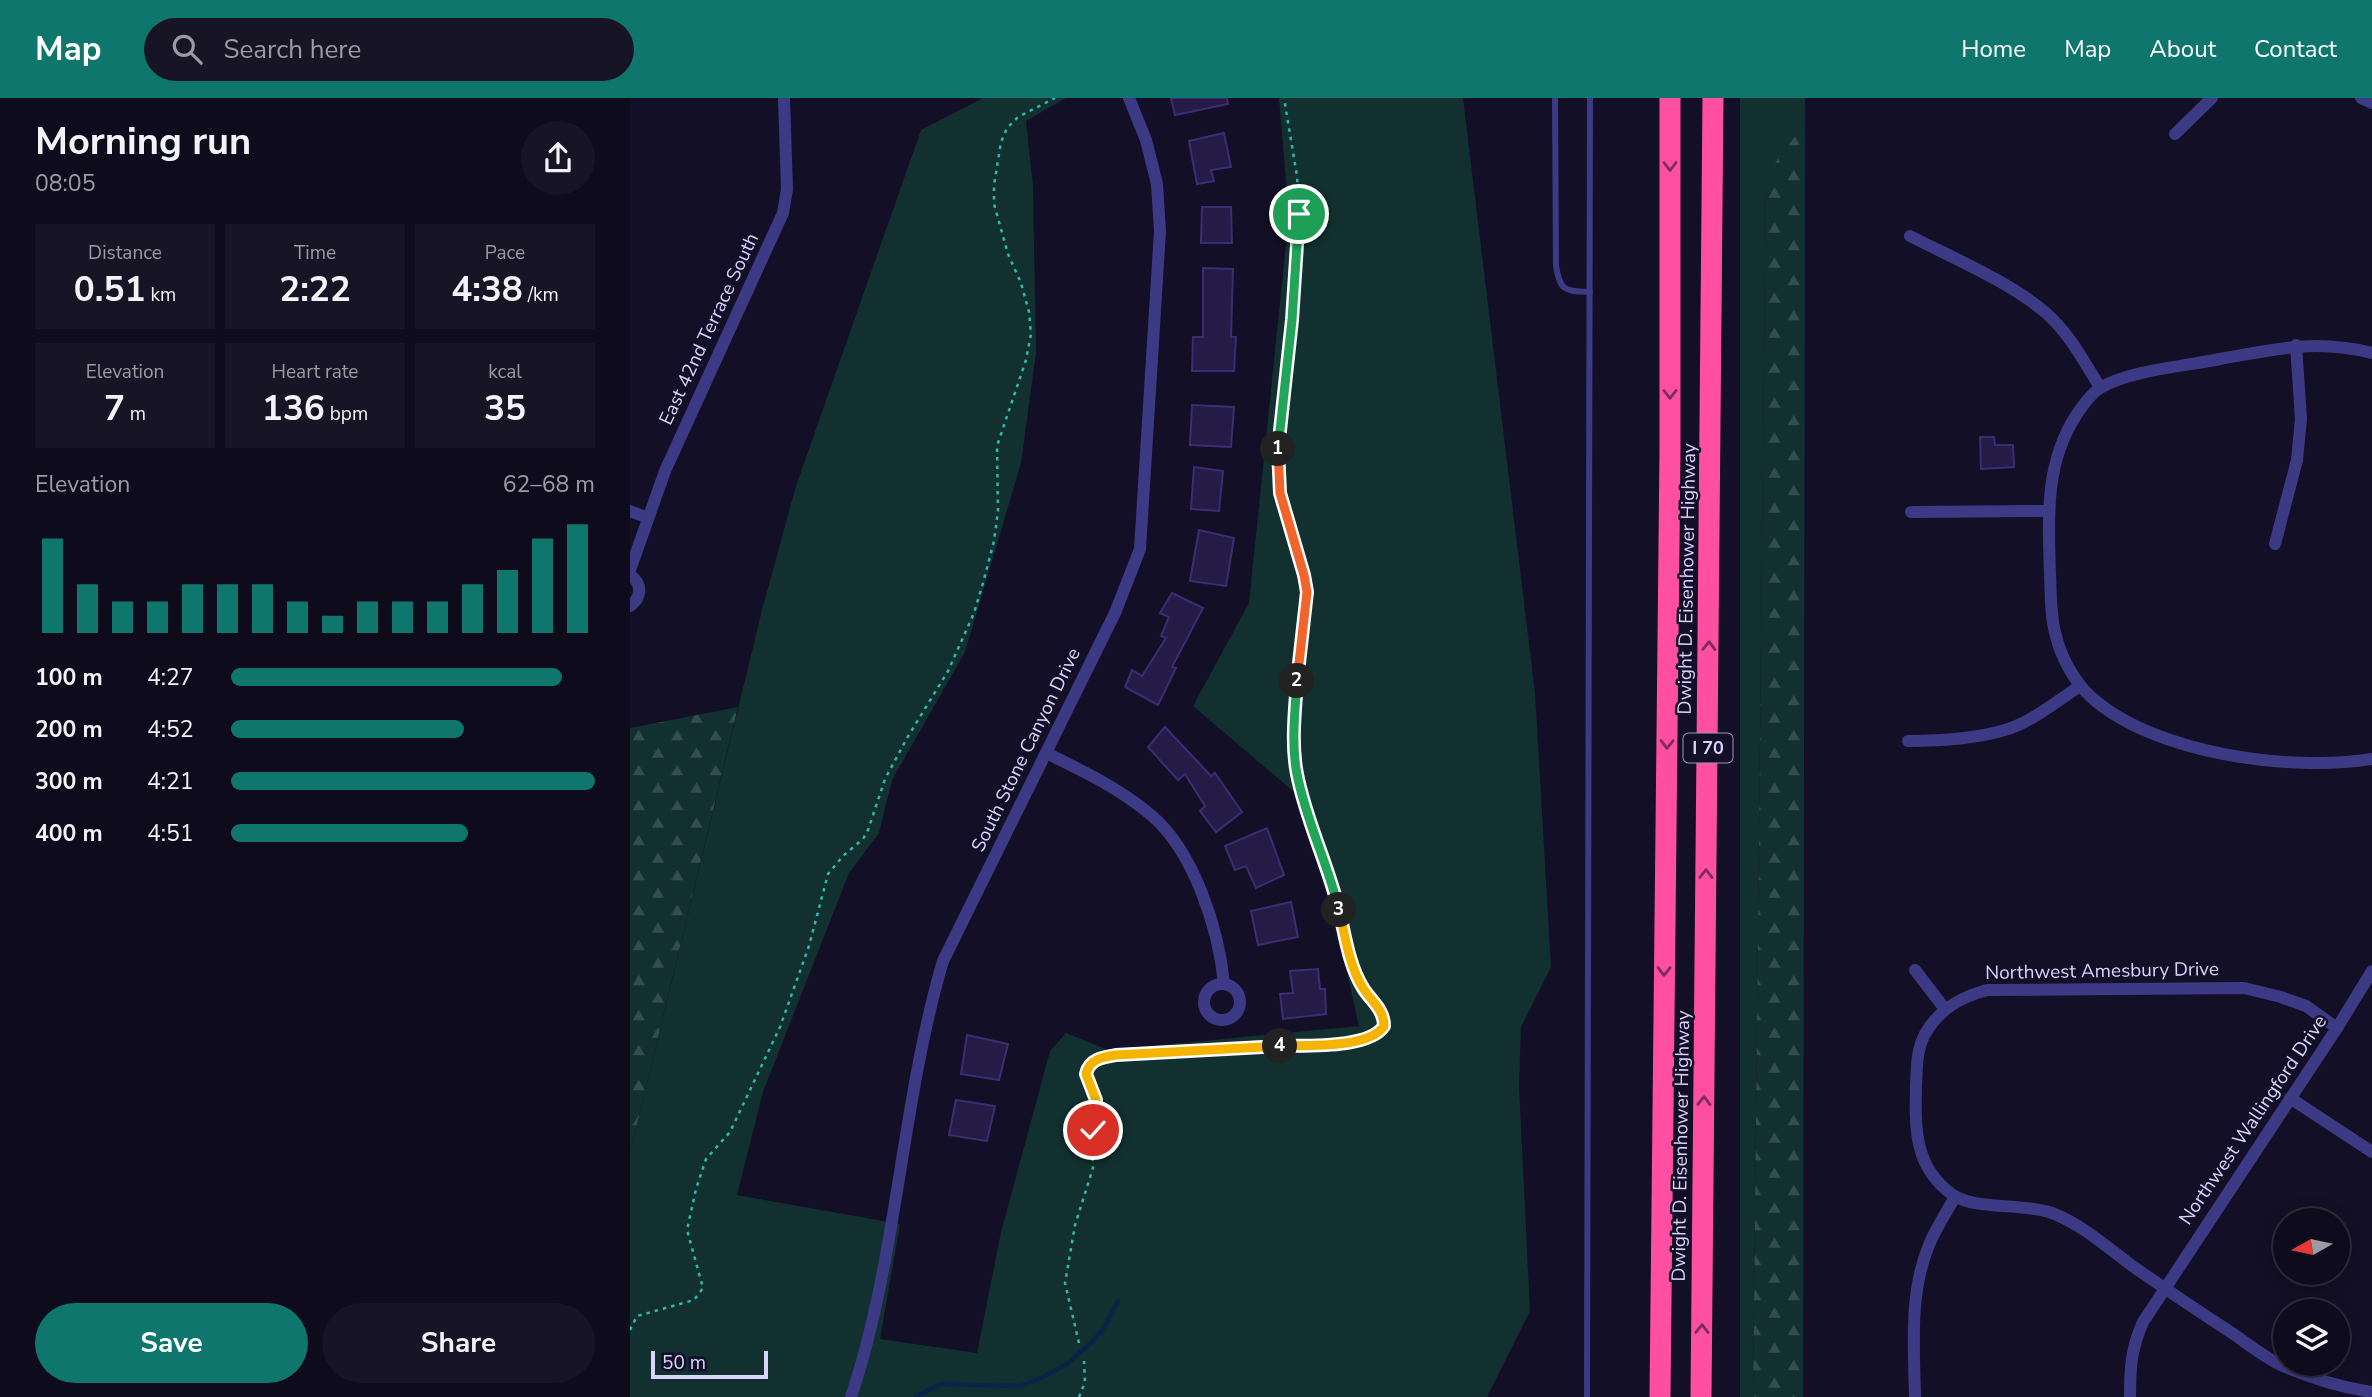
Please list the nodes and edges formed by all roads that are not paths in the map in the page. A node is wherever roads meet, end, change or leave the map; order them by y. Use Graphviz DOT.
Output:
graph roads {
  1 [pos="784,98"];
  2 [pos="1123,98"];
  3 [pos="1129,98"];
  4 [pos="1555,98"];
  5 [pos="1590,98"];
  6 [pos="1670,98"];
  7 [pos="1713,98"];
  8 [pos="2212,98"];
  9 [pos="2361,98"];
  10 [pos="2372,103"];
  11 [pos="1135,113"];
  12 [pos="2175,134"];
  13 [pos="1910,236"];
  14 [pos="1590,292"];
  15 [pos="2296,345"];
  16 [pos="2372,353"];
  17 [pos="2100,387"];
  18 [pos="630,511"];
  19 [pos="2048,511"];
  20 [pos="1912,512"];
  21 [pos="648,518"];
  22 [pos="2275,544"];
  23 [pos="630,572"];
  24 [pos="630,606"];
  25 [pos="2080,686"];
  26 [pos="1908,741"];
  27 [pos="1045,753"];
  28 [pos="2372,759"];
  29 [pos="1914,970"];
  30 [pos="2372,971"];
  31 [pos="1224,984"];
  32 [pos="1945,1009"];
  33 [pos="2337,1028"];
  34 [pos="2290,1098"];
  35 [pos="2372,1152"];
  36 [pos="1955,1196"];
  37 [pos="2164,1288"];
  38 [pos="2372,1392"];
  39 [pos="851,1397"];
  40 [pos="1587,1397"];
  41 [pos="1660,1397"];
  42 [pos="1701,1397"];
  43 [pos="1915,1397"];
  44 [pos="2130,1397"];
  1 -- 21 [label="street, East 42nd Terrace South"];
  2 -- 11 [label="street, South Stone Canyon Drive"];
  3 -- 11 [label="street, South Stone Canyon Drive"];
  4 -- 14 [label="lane"];
  5 -- 14 [label="lane"];
  6 -- 41 [label="highway, Dwight D. Eisenhower Highway / I 70, one-way"];
  42 -- 7 [label="highway, Dwight D. Eisenhower Highway / I 70, one-way"];
  8 -- 12 [label="street"];
  9 -- 10 [label="street"];
  11 -- 27 [label="street, South Stone Canyon Drive"];
  13 -- 17 [label="street"];
  14 -- 40 [label="lane"];
  15 -- 16 [label="street"];
  15 -- 17 [label="street"];
  15 -- 22 [label="street"];
  17 -- 19 [label="street"];
  18 -- 21 [label="street"];
  19 -- 20 [label="street"];
  19 -- 25 [label="street"];
  21 -- 23 [label="street, East 42nd Terrace South"];
  23 -- 24 [label="street, East 42nd Terrace South"];
  25 -- 26 [label="street"];
  25 -- 28 [label="street"];
  27 -- 31 [label="street"];
  27 -- 39 [label="street, South Stone Canyon Drive"];
  29 -- 32 [label="street"];
  30 -- 33 [label="street, Northwest Wallingford Drive"];
  32 -- 33 [label="street, Northwest Amesbury Drive"];
  32 -- 36 [label="street, Northwest Amesbury Drive"];
  33 -- 34 [label="street, Northwest Wallingford Drive"];
  34 -- 35 [label="street"];
  34 -- 37 [label="street, Northwest Wallingford Drive"];
  36 -- 37 [label="street"];
  36 -- 43 [label="street"];
  37 -- 38 [label="street"];
  37 -- 44 [label="street, Northwest Wallingford Drive"];
}
